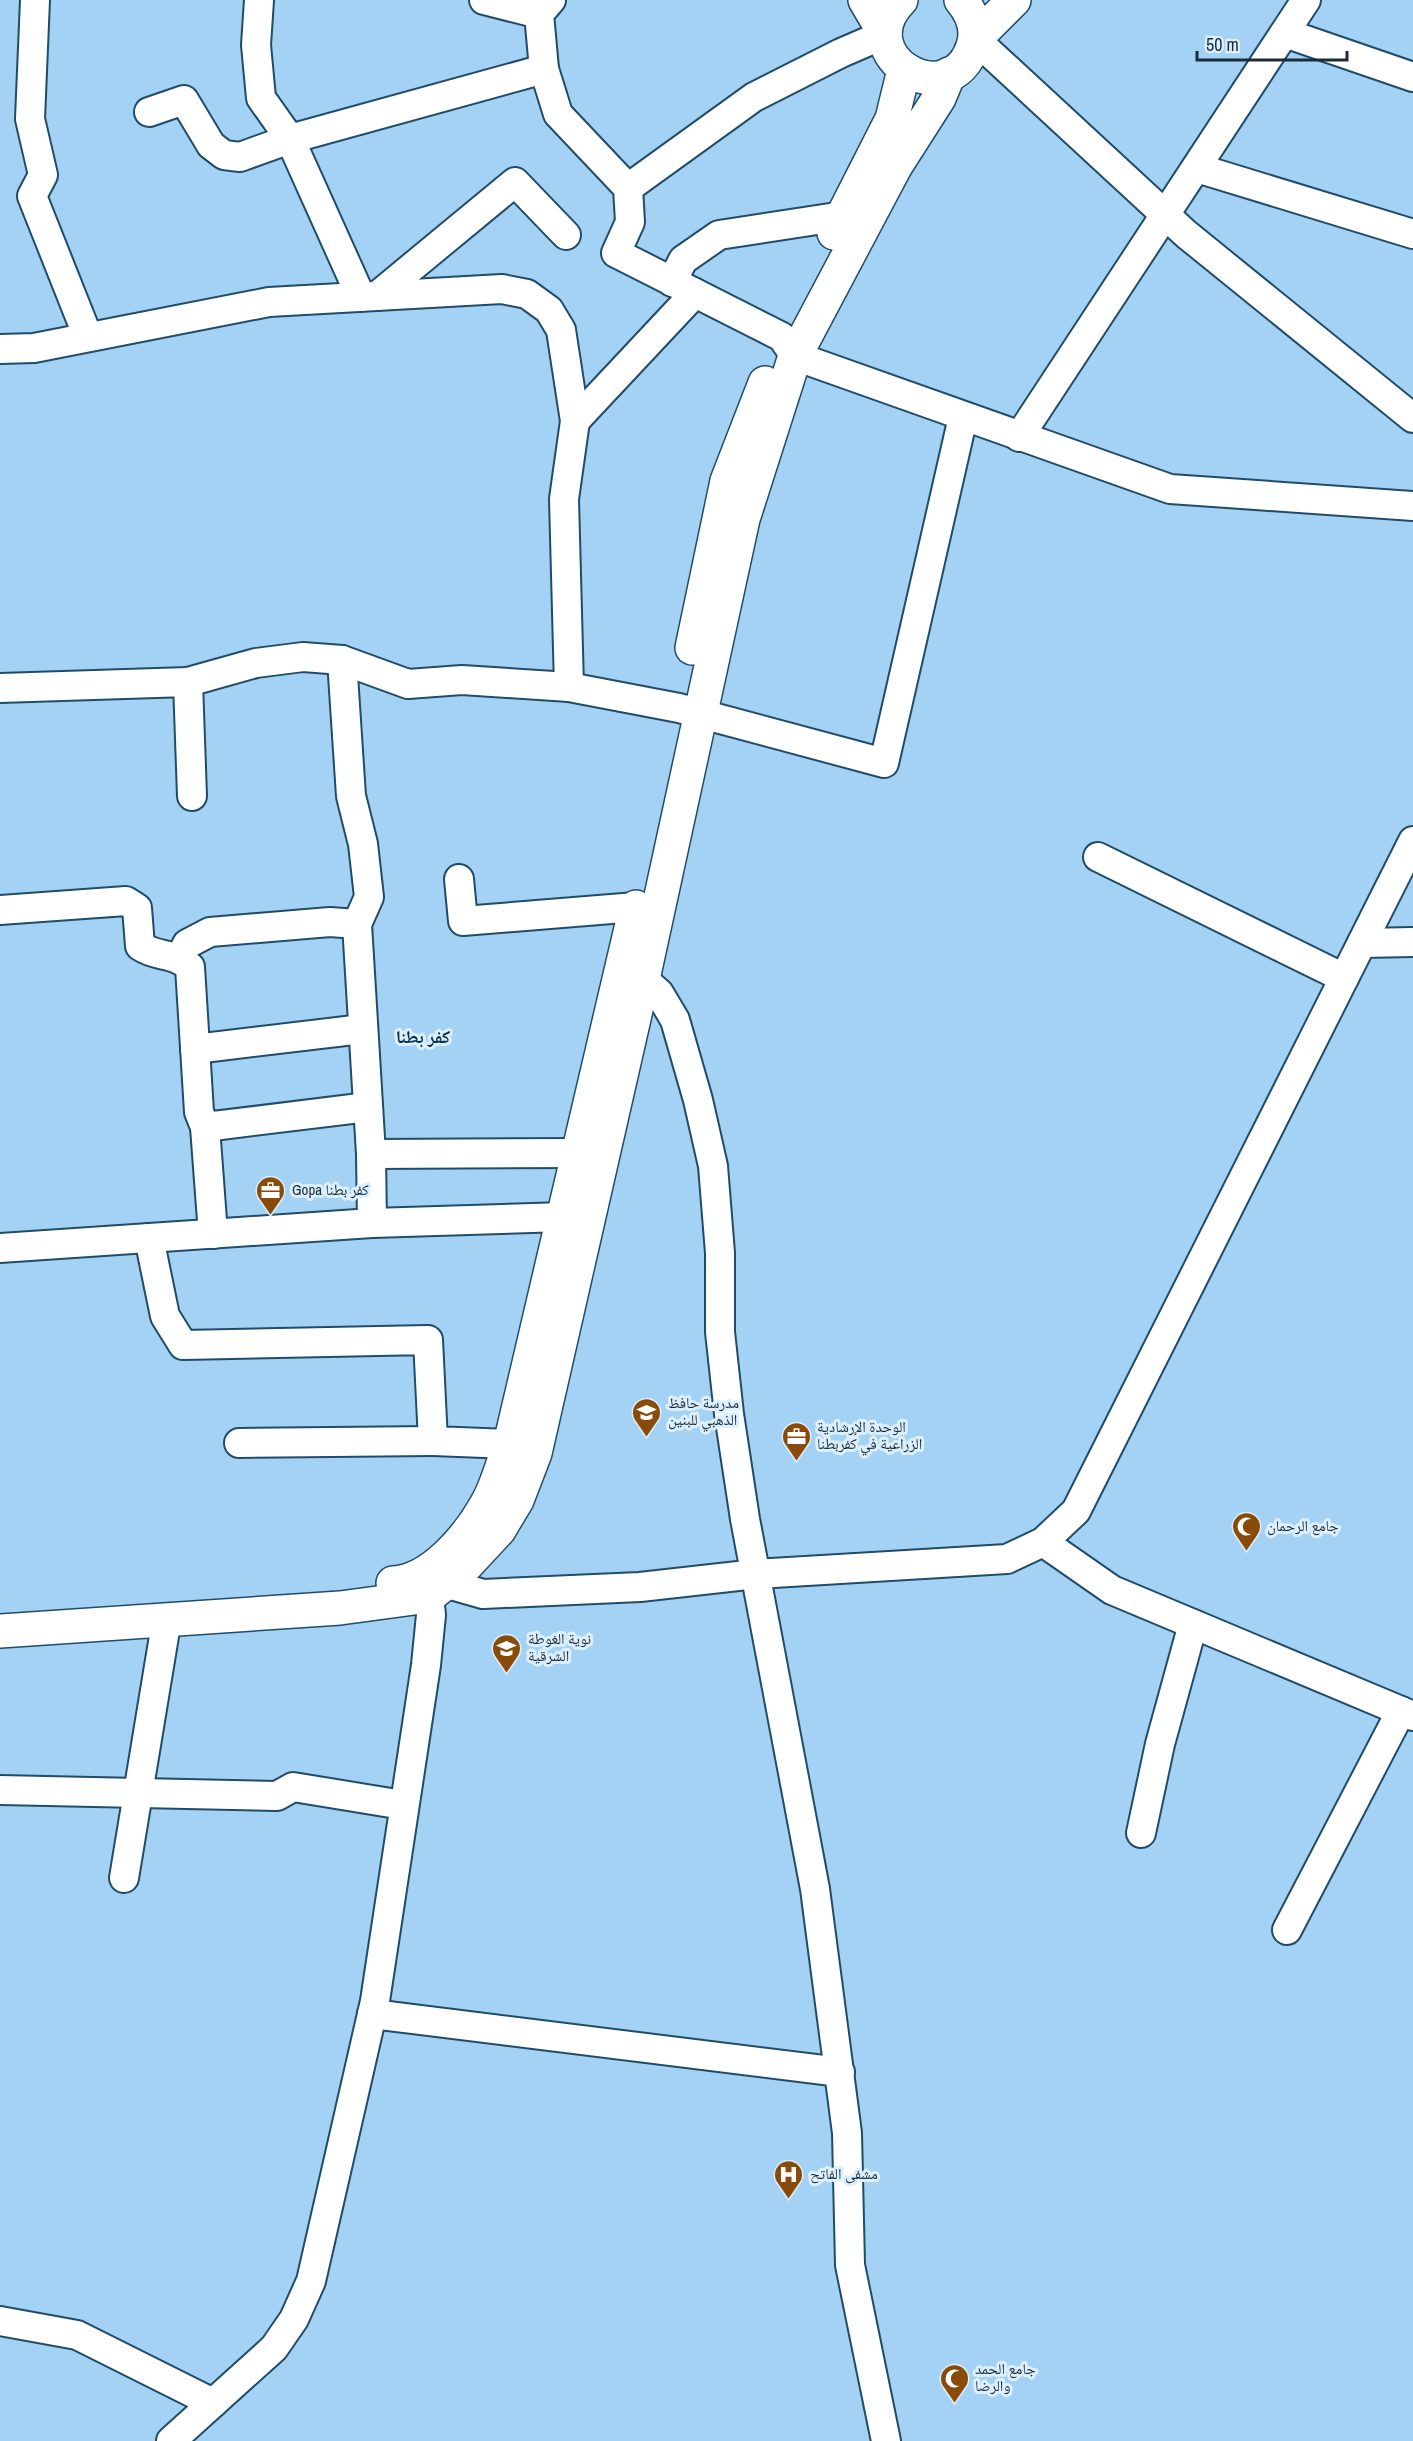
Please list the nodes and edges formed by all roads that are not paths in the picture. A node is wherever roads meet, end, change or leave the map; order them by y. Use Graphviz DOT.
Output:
graph roads {
  1 [pos="35,0"];
  2 [pos="259,0"];
  3 [pos="484,0"];
  4 [pos="865,0"];
  5 [pos="901,0"];
  6 [pos="961,0"];
  7 [pos="1014,0"];
  8 [pos="1306,0"];
  9 [pos="545,7"];
  10 [pos="1285,33"];
  11 [pos="885,34"];
  12 [pos="975,39"];
  13 [pos="544,69"];
  14 [pos="904,70"];
  15 [pos="949,74"];
  16 [pos="1413,77"];
  17 [pos="149,112"];
  18 [pos="290,139"];
  19 [pos="1197,168"];
  20 [pos="628,188"];
  21 [pos="1167,215"];
  22 [pos="843,216"];
  23 [pos="1413,234"];
  24 [pos="566,235"];
  25 [pos="683,287"];
  26 [pos="369,296"];
  27 [pos="88,337"];
  28 [pos="788,347"];
  29 [pos="0,349"];
  30 [pos="963,417"];
  31 [pos="1413,418"];
  32 [pos="575,421"];
  33 [pos="1019,437"];
  34 [pos="1413,506"];
  35 [pos="342,660"];
  36 [pos="188,682"];
  37 [pos="569,687"];
  38 [pos="0,688"];
  39 [pos="690,711"];
  40 [pos="192,796"];
  41 [pos="1413,840"];
  42 [pos="1098,857"];
  43 [pos="459,879"];
  44 [pos="636,907"];
  45 [pos="0,910"];
  46 [pos="357,924"];
  47 [pos="1413,942"];
  48 [pos="1362,943"];
  49 [pos="180,958"];
  50 [pos="1344,978"];
  51 [pos="643,979"];
  52 [pos="362,1029"];
  53 [pos="195,1049"];
  54 [pos="368,1107"];
  55 [pos="205,1127"];
  56 [pos="579,1153"];
  57 [pos="371,1154"];
  58 [pos="564,1217"];
  59 [pos="372,1223"];
  60 [pos="213,1234"];
  61 [pos="149,1238"];
  62 [pos="0,1248"];
  63 [pos="433,1441"];
  64 [pos="239,1443"];
  65 [pos="510,1444"];
  66 [pos="1043,1542"];
  67 [pos="756,1574"];
  68 [pos="438,1590"];
  69 [pos="0,1608"];
  70 [pos="167,1618"];
  71 [pos="1193,1624"];
  72 [pos="0,1631"];
  73 [pos="1407,1713"];
  74 [pos="0,1790"];
  75 [pos="138,1795"];
  76 [pos="403,1805"];
  77 [pos="1141,1833"];
  78 [pos="124,1878"];
  79 [pos="1287,1929"];
  80 [pos="372,2014"];
  81 [pos="840,2072"];
  82 [pos="0,2321"];
  83 [pos="213,2403"];
  84 [pos="171,2441"];
  85 [pos="886,2441"];
  1 -- 27 [label="street"];
  2 -- 18 [label="street"];
  3 -- 9 [label="street"];
  4 -- 11 [label="main road"];
  5 -- 11 [label="main road"];
  6 -- 12 [label="main road"];
  7 -- 12 [label="main road"];
  8 -- 10 [label="street"];
  9 -- 13 [label="street"];
  10 -- 16 [label="street"];
  10 -- 19 [label="street"];
  11 -- 14 [label="main road"];
  11 -- 20 [label="street"];
  12 -- 15 [label="main road"];
  12 -- 21 [label="street"];
  13 -- 18 [label="street"];
  13 -- 20 [label="street"];
  14 -- 15 [label="main road"];
  14 -- 22 [label="main road"];
  15 -- 28 [label="main road"];
  17 -- 18 [label="street"];
  18 -- 26 [label="street"];
  19 -- 21 [label="street"];
  19 -- 23 [label="street"];
  20 -- 25 [label="street"];
  21 -- 31 [label="street"];
  21 -- 33 [label="street"];
  22 -- 25 [label="street"];
  22 -- 28 [label="main road"];
  24 -- 26 [label="street"];
  25 -- 28 [label="street"];
  25 -- 32 [label="street"];
  26 -- 27 [label="street"];
  26 -- 32 [label="street"];
  27 -- 29 [label="street"];
  28 -- 30 [label="street"];
  28 -- 39 [label="main road"];
  30 -- 33 [label="street"];
  30 -- 39 [label="street"];
  32 -- 37 [label="street"];
  33 -- 34 [label="street"];
  35 -- 36 [label="street"];
  35 -- 37 [label="street"];
  35 -- 46 [label="street"];
  36 -- 38 [label="street"];
  36 -- 40 [label="street"];
  37 -- 39 [label="street"];
  39 -- 44 [label="main road"];
  39 -- 51 [label="main road"];
  41 -- 48 [label="street"];
  42 -- 50 [label="street"];
  43 -- 44 [label="street"];
  44 -- 56 [label="main road"];
  45 -- 49 [label="street"];
  46 -- 49 [label="street"];
  46 -- 52 [label="street"];
  47 -- 48 [label="street"];
  48 -- 50 [label="street"];
  49 -- 53 [label="street"];
  50 -- 66 [label="street"];
  51 -- 67 [label="street"];
  51 -- 68 [label="main road"];
  52 -- 53 [label="street"];
  52 -- 54 [label="street"];
  53 -- 55 [label="street"];
  54 -- 55 [label="street"];
  54 -- 57 [label="street"];
  55 -- 60 [label="street"];
  56 -- 57 [label="street"];
  56 -- 58 [label="main road"];
  57 -- 59 [label="street"];
  58 -- 59 [label="street"];
  58 -- 65 [label="main road"];
  59 -- 60 [label="street"];
  60 -- 61 [label="street"];
  61 -- 62 [label="street"];
  61 -- 63 [label="street"];
  63 -- 64 [label="street"];
  63 -- 65 [label="street"];
  65 -- 69 [label="main road"];
  66 -- 67 [label="street"];
  66 -- 71 [label="street"];
  67 -- 68 [label="street"];
  67 -- 81 [label="street"];
  68 -- 70 [label="main road"];
  68 -- 76 [label="street"];
  70 -- 72 [label="main road"];
  70 -- 75 [label="street"];
  71 -- 73 [label="street"];
  71 -- 77 [label="street"];
  73 -- 79 [label="street"];
  74 -- 75 [label="street"];
  75 -- 76 [label="street"];
  75 -- 78 [label="street"];
  76 -- 80 [label="street"];
  80 -- 81 [label="street"];
  80 -- 83 [label="street"];
  81 -- 85 [label="street"];
  82 -- 83 [label="street"];
  83 -- 84 [label="street"];
}
